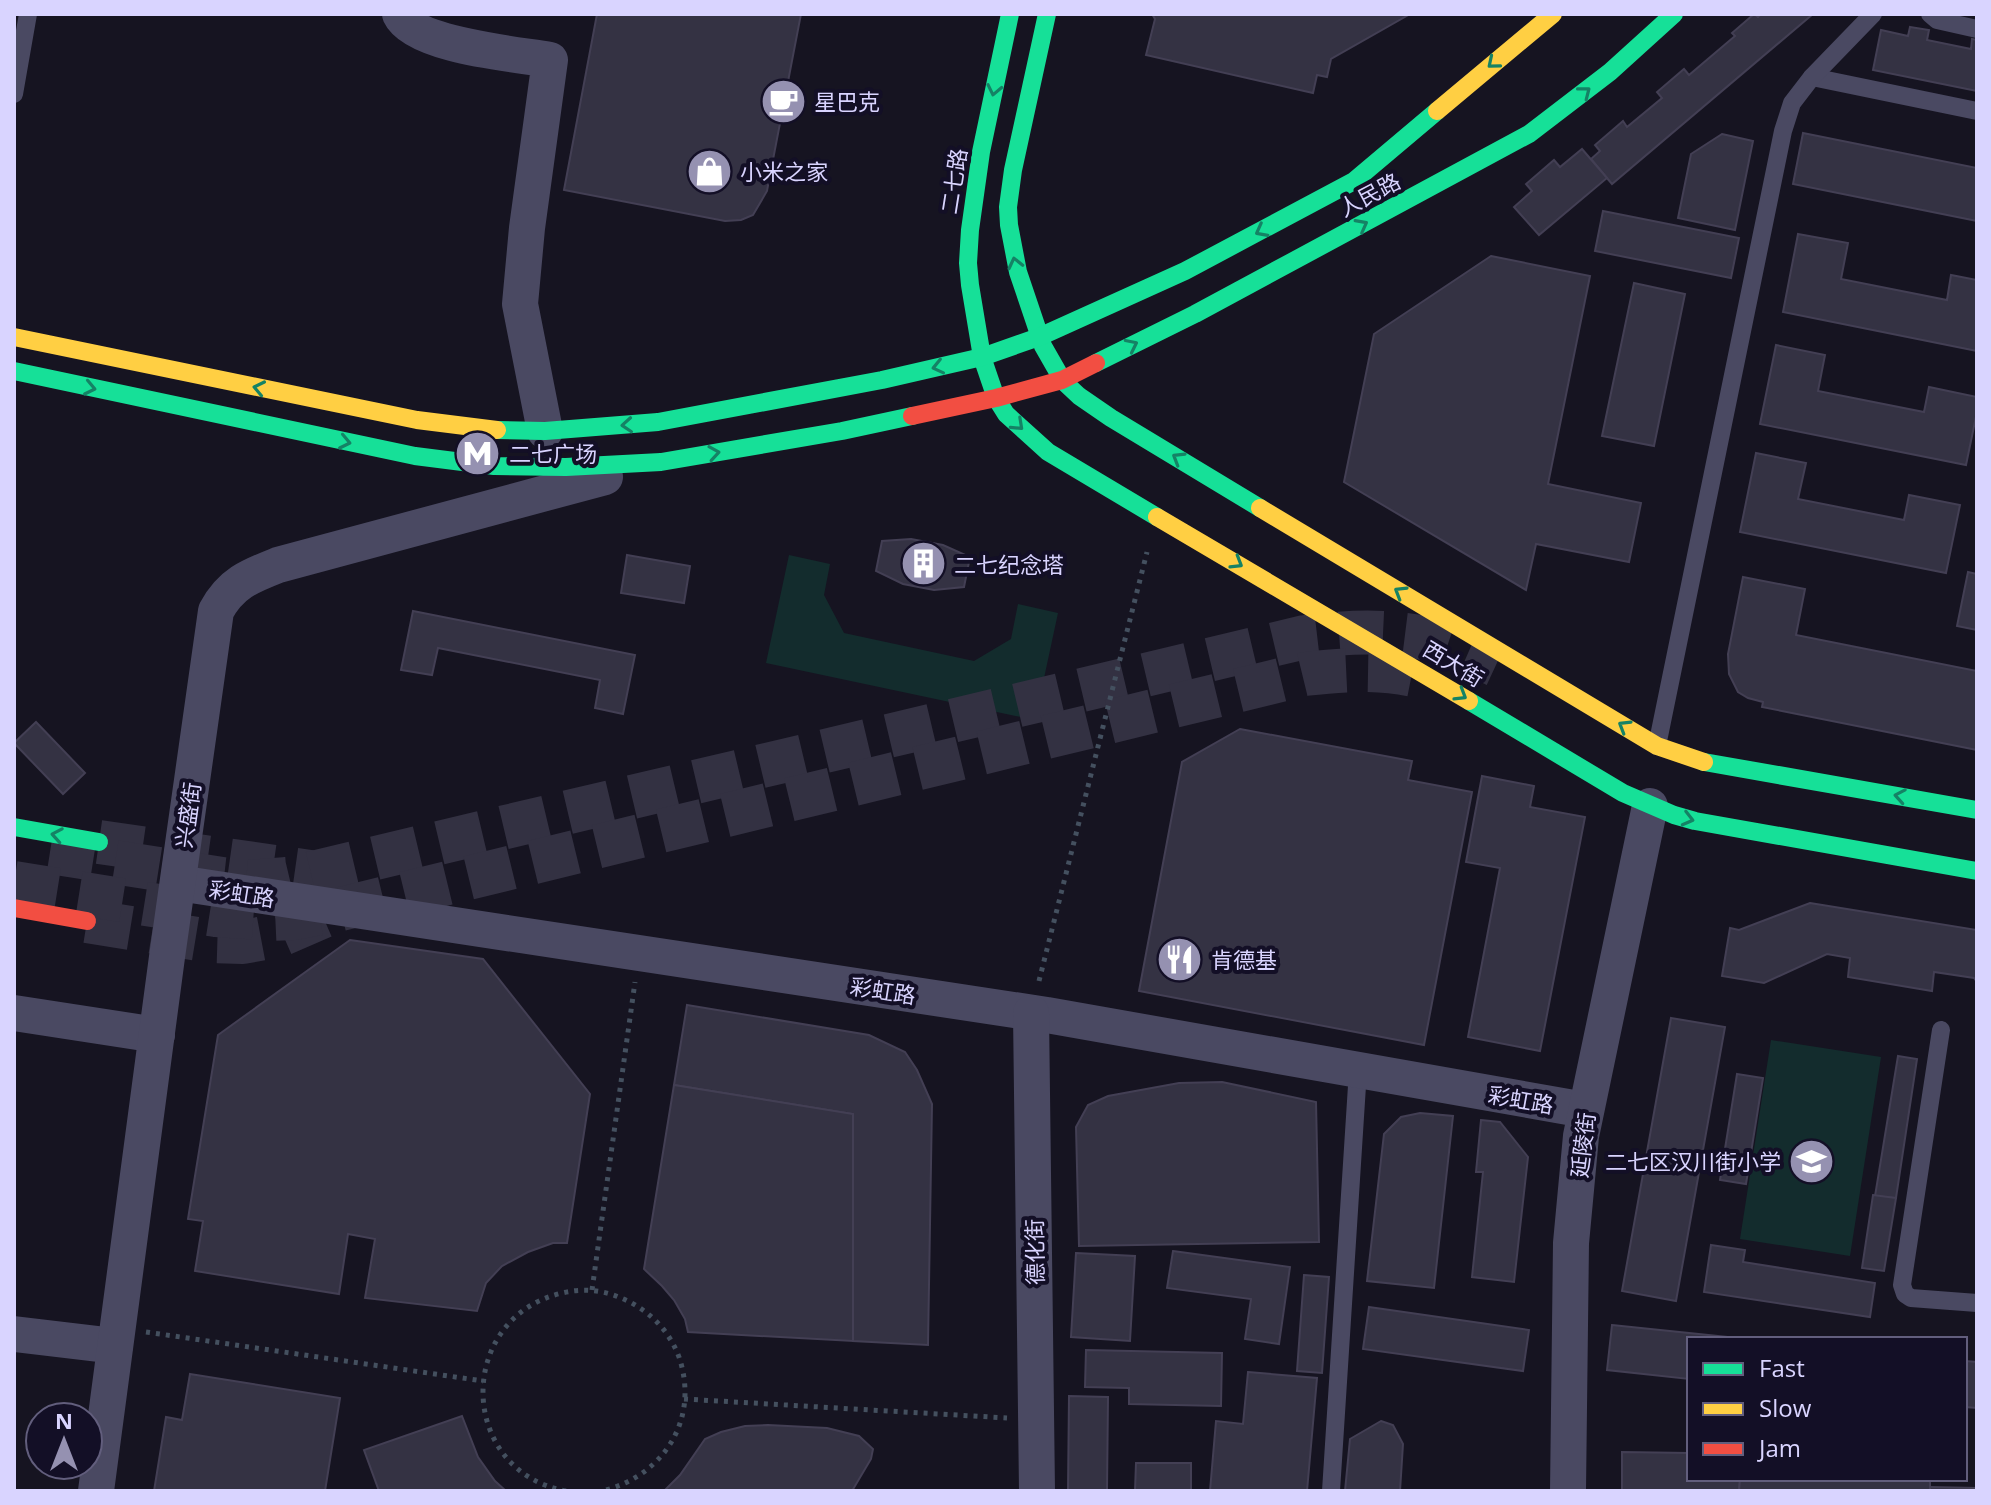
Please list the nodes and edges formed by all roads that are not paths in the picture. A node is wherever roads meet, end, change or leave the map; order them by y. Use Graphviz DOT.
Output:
graph roads {
  1 [pos="28,14"];
  2 [pos="400,14"];
  3 [pos="1010,14"];
  4 [pos="1047,14"];
  5 [pos="1553,14"];
  6 [pos="1674,14"];
  7 [pos="1873,14"];
  8 [pos="1930,14"];
  9 [pos="1977,29"];
  10 [pos="1812,77"];
  11 [pos="14,94"];
  12 [pos="1977,111"];
  13 [pos="14,337"];
  14 [pos="1039,337"];
  15 [pos="982,357"];
  16 [pos="14,371"];
  17 [pos="1062,380"];
  18 [pos="996,398"];
  19 [pos="545,431"];
  20 [pos="661,462"];
  21 [pos="1657,746"];
  22 [pos="1650,806"];
  23 [pos="1977,810"];
  24 [pos="14,827"];
  25 [pos="99,842"];
  26 [pos="1977,871"];
  27 [pos="178,883"];
  28 [pos="14,908"];
  29 [pos="87,921"];
  30 [pos="14,1013"];
  31 [pos="1031,1013"];
  32 [pos="1941,1030"];
  33 [pos="157,1035"];
  34 [pos="1358,1070"];
  35 [pos="1585,1110"];
  36 [pos="1977,1303"];
  37 [pos="14,1334"];
  38 [pos="117,1337"];
  39 [pos="96,1491"];
  40 [pos="1037,1491"];
  41 [pos="1331,1491"];
  42 [pos="1568,1491"];
  1 -- 11 [label="lane"];
  2 -- 19 [label="street"];
  3 -- 15 [label="main road, 二七路, one-way"];
  14 -- 4 [label="main road, one-way"];
  5 -- 14 [label="main road, 人民路, one-way"];
  17 -- 6 [label="main road, 人民路, one-way"];
  7 -- 10 [label="lane"];
  8 -- 9 [label="lane"];
  10 -- 12 [label="lane"];
  10 -- 21 [label="lane"];
  19 -- 13 [label="main road, 人民路, one-way"];
  14 -- 15 [label="main road, 人民路"];
  14 -- 17 [label="main road, 西大街"];
  15 -- 18 [label="main road, 西大街"];
  15 -- 19 [label="main road, 人民路, one-way"];
  16 -- 20 [label="main road, 人民路, one-way"];
  17 -- 18 [label="main road, 人民路"];
  21 -- 17 [label="main road, 西大街, one-way"];
  20 -- 18 [label="main road, 人民路, one-way"];
  18 -- 22 [label="main road, 西大街, one-way"];
  20 -- 27 [label="street, 兴盛街"];
  23 -- 21 [label="main road, 西大街, one-way"];
  22 -- 26 [label="main road, 西大街, one-way"];
  22 -- 35 [label="street, 延陵街"];
  25 -- 24 [label="main road, one-way"];
  27 -- 31 [label="street, 彩虹路"];
  27 -- 33 [label="street, 兴盛街"];
  28 -- 29 [label="main road"];
  30 -- 33 [label="street"];
  31 -- 34 [label="street, 彩虹路"];
  31 -- 40 [label="street, 德化街"];
  32 -- 36 [label="lane"];
  33 -- 38 [label="street, 兴盛街"];
  34 -- 35 [label="street, 彩虹路"];
  34 -- 41 [label="lane"];
  35 -- 42 [label="street, 延陵街"];
  37 -- 38 [label="street"];
  38 -- 39 [label="street, 兴盛街"];
}
